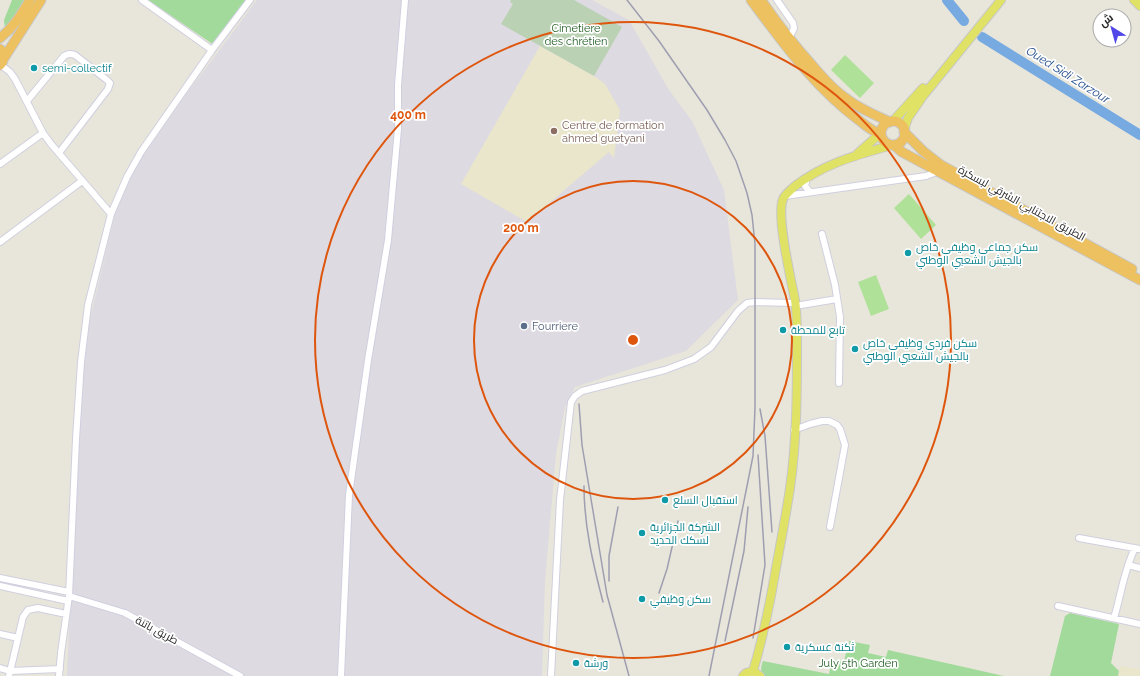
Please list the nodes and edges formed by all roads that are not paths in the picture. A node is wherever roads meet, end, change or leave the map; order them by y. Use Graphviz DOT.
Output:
graph roads {
  1 [pos="30,0"];
  2 [pos="41,0"];
  3 [pos="142,0"];
  4 [pos="250,0"];
  5 [pos="405,0"];
  6 [pos="751,0"];
  7 [pos="761,0"];
  8 [pos="777,0"];
  9 [pos="994,0"];
  10 [pos="1001,0"];
  11 [pos="1134,0"];
  12 [pos="1140,6"];
  13 [pos="0,38"];
  14 [pos="789,39"];
  15 [pos="0,49"];
  16 [pos="212,50"];
  17 [pos="2,63"];
  18 [pos="26,101"];
  19 [pos="892,122"];
  20 [pos="904,131"];
  21 [pos="44,133"];
  22 [pos="881,134"];
  23 [pos="893,145"];
  24 [pos="59,153"];
  25 [pos="856,156"];
  26 [pos="0,164"];
  27 [pos="939,171"];
  28 [pos="807,178"];
  29 [pos="82,181"];
  30 [pos="810,192"];
  31 [pos="785,196"];
  32 [pos="111,214"];
  33 [pos="822,234"];
  34 [pos="0,242"];
  35 [pos="1140,273"];
  36 [pos="1140,280"];
  37 [pos="837,299"];
  38 [pos="795,304"];
  39 [pos="839,383"];
  40 [pos="794,430"];
  41 [pos="830,527"];
  42 [pos="1079,538"];
  43 [pos="1138,549"];
  44 [pos="1128,565"];
  45 [pos="1140,568"];
  46 [pos="0,578"];
  47 [pos="0,586"];
  48 [pos="69,596"];
  49 [pos="1058,606"];
  50 [pos="66,614"];
  51 [pos="1114,618"];
  52 [pos="1140,624"];
  53 [pos="0,634"];
  54 [pos="18,638"];
  55 [pos="0,668"];
  56 [pos="60,669"];
  57 [pos="753,671"];
  58 [pos="10,673"];
  59 [pos="59,676"];
  60 [pos="240,676"];
  61 [pos="341,676"];
  62 [pos="551,676"];
  63 [pos="743,676"];
  64 [pos="760,676"];
  1 -- 13 [label="highway"];
  2 -- 17 [label="highway"];
  3 -- 16 [label="street"];
  4 -- 16 [label="street"];
  5 -- 61 [label="street"];
  6 -- 22 [label="highway"];
  7 -- 14 [label="highway"];
  8 -- 14 [label="street"];
  9 -- 19 [label="main road"];
  10 -- 20 [label="main road"];
  11 -- 12 [label="main road"];
  14 -- 19 [label="highway"];
  15 -- 17 [label="highway"];
  16 -- 32 [label="street"];
  17 -- 18 [label="street"];
  18 -- 21 [label="street"];
  18 -- 24 [label="street"];
  19 -- 20 [label="highway"];
  19 -- 22 [label="highway"];
  20 -- 23 [label="highway"];
  20 -- 35 [label="highway, الطريق الاجتنابي الشرقي لبسكرة"];
  21 -- 24 [label="street"];
  21 -- 26 [label="street"];
  22 -- 23 [label="highway"];
  22 -- 25 [label="main road"];
  23 -- 25 [label="main road"];
  23 -- 27 [label="highway, الطريق الاجتنابي الشرقي لبسكرة"];
  24 -- 29 [label="street"];
  25 -- 28 [label="main road"];
  27 -- 30 [label="street"];
  27 -- 36 [label="highway, الطريق الاجتنابي الشرقي لبسكرة"];
  28 -- 30 [label="street"];
  28 -- 31 [label="main road"];
  29 -- 32 [label="street"];
  29 -- 34 [label="street"];
  30 -- 31 [label="street"];
  31 -- 38 [label="main road"];
  32 -- 48 [label="street"];
  33 -- 37 [label="street"];
  37 -- 38 [label="street"];
  37 -- 39 [label="street"];
  38 -- 40 [label="main road"];
  38 -- 62 [label="street"];
  40 -- 41 [label="street"];
  40 -- 57 [label="main road"];
  42 -- 43 [label="street"];
  43 -- 44 [label="street"];
  44 -- 45 [label="street"];
  44 -- 51 [label="street"];
  46 -- 48 [label="street, طريق باتنة"];
  47 -- 48 [label="street, طريق باتنة"];
  48 -- 50 [label="street"];
  48 -- 60 [label="street, طريق باتنة"];
  49 -- 51 [label="street"];
  50 -- 54 [label="street"];
  50 -- 56 [label="street"];
  51 -- 52 [label="street"];
  53 -- 54 [label="street"];
  54 -- 58 [label="street"];
  55 -- 58 [label="street"];
  56 -- 58 [label="street"];
  56 -- 59 [label="street"];
  57 -- 63 [label="main road"];
  57 -- 64 [label="main road"];
}
